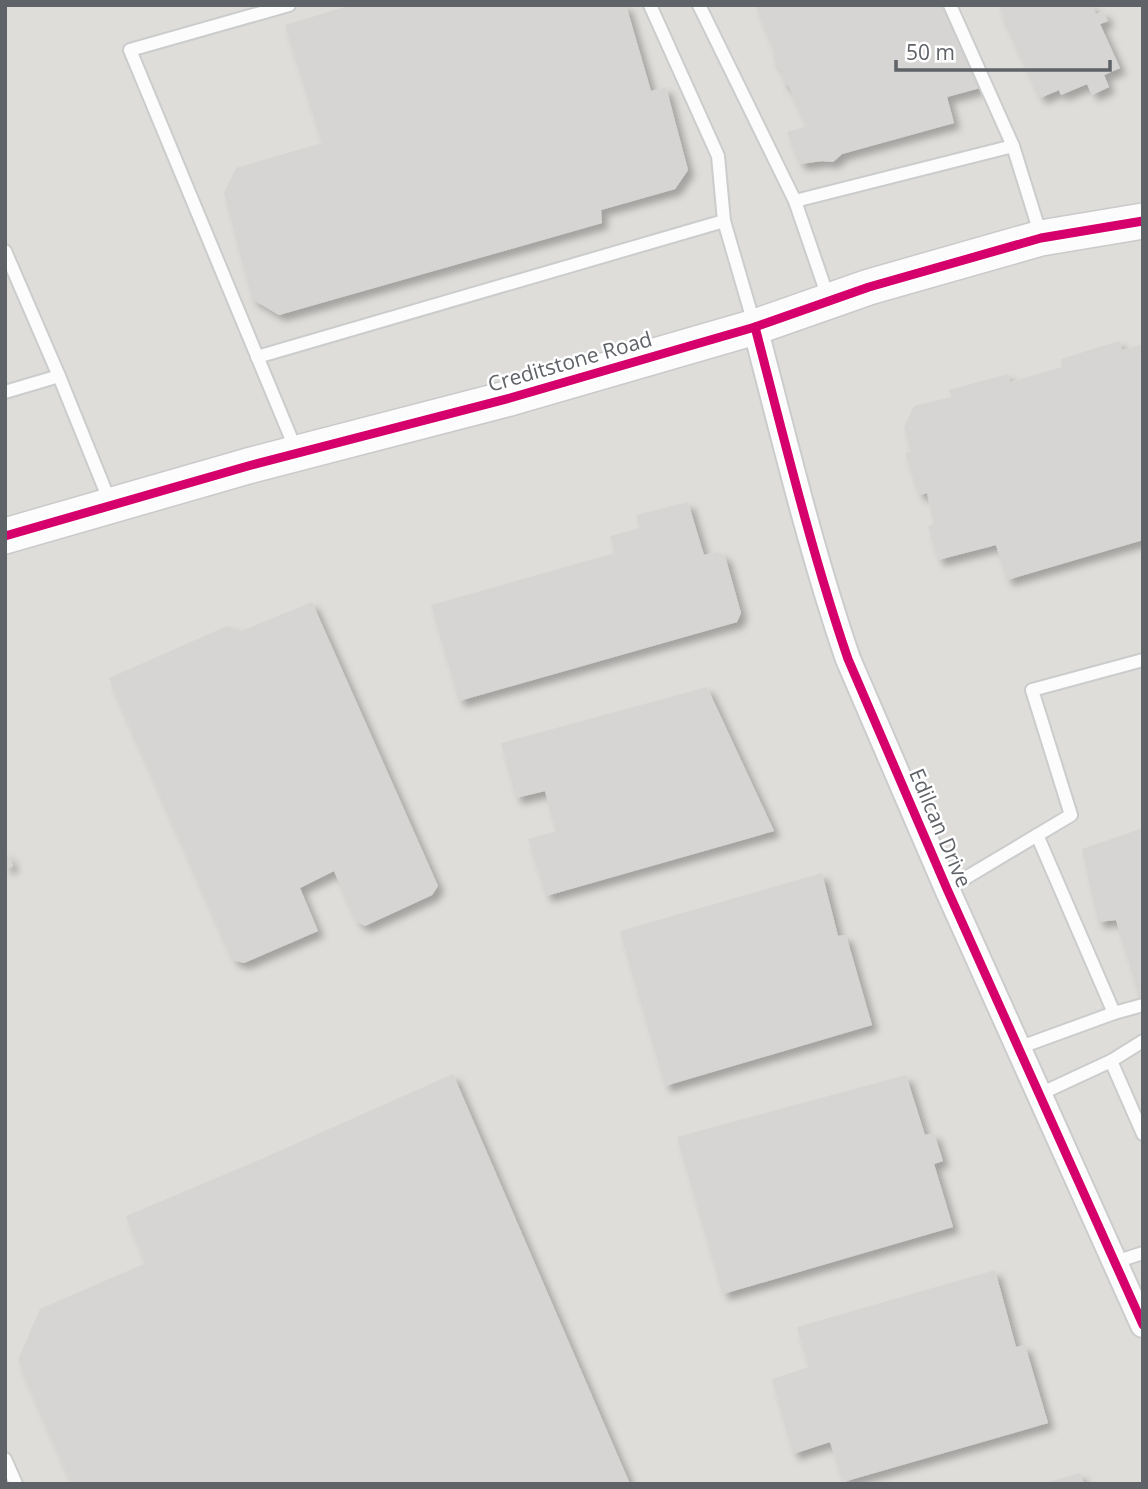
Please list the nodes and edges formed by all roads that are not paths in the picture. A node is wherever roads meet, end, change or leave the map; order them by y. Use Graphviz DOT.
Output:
graph roads {
  1 [pos="289,5"];
  2 [pos="650,5"];
  3 [pos="699,5"];
  4 [pos="950,5"];
  5 [pos="1013,146"];
  6 [pos="795,201"];
  7 [pos="1143,220"];
  8 [pos="724,221"];
  9 [pos="1041,238"];
  10 [pos="5,251"];
  11 [pos="830,300"];
  12 [pos="755,327"];
  13 [pos="257,357"];
  14 [pos="59,376"];
  15 [pos="5,392"];
  16 [pos="297,454"];
  17 [pos="111,506"];
  18 [pos="5,536"];
  19 [pos="1143,660"];
  20 [pos="1037,835"];
  21 [pos="947,889"];
  22 [pos="1143,1006"];
  23 [pos="1114,1013"];
  24 [pos="1143,1041"];
  25 [pos="1018,1048"];
  26 [pos="1111,1061"];
  27 [pos="1040,1094"];
  28 [pos="1143,1134"];
  29 [pos="1143,1253"];
  30 [pos="1115,1262"];
  31 [pos="1143,1325"];
  32 [pos="5,1459"];
  33 [pos="16,1484"];
  1 -- 13 [label="lane"];
  2 -- 8 [label="lane"];
  3 -- 6 [label="lane"];
  4 -- 5 [label="lane"];
  5 -- 6 [label="lane"];
  5 -- 9 [label="lane"];
  6 -- 11 [label="lane"];
  7 -- 9 [label="street, Creditstone Road"];
  8 -- 12 [label="lane"];
  8 -- 13 [label="lane"];
  9 -- 11 [label="street, Creditstone Road"];
  10 -- 14 [label="lane"];
  11 -- 12 [label="street, Creditstone Road"];
  12 -- 16 [label="street, Creditstone Road"];
  12 -- 21 [label="street, Edilcan Drive"];
  13 -- 16 [label="lane"];
  14 -- 15 [label="lane"];
  14 -- 17 [label="lane"];
  16 -- 17 [label="street, Creditstone Road"];
  17 -- 18 [label="street, Creditstone Road"];
  19 -- 20 [label="lane"];
  20 -- 21 [label="lane"];
  20 -- 23 [label="lane"];
  21 -- 25 [label="street, Edilcan Drive"];
  22 -- 23 [label="lane"];
  23 -- 25 [label="lane"];
  24 -- 26 [label="lane"];
  25 -- 27 [label="street, Edilcan Drive"];
  26 -- 27 [label="lane"];
  26 -- 28 [label="lane"];
  27 -- 30 [label="street, Edilcan Drive"];
  29 -- 30 [label="lane"];
  30 -- 31 [label="street, Edilcan Drive"];
  32 -- 33 [label="lane"];
}
